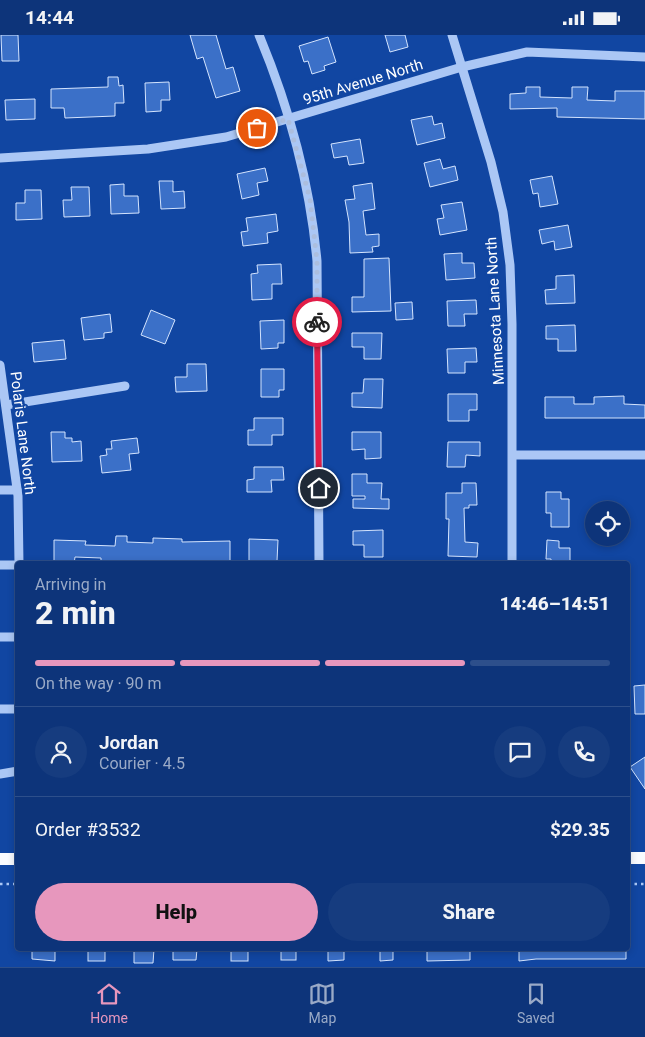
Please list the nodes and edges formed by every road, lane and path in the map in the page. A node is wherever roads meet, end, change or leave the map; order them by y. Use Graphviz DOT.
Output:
graph roads {
  1 [pos="259,35"];
  2 [pos="452,35"];
  3 [pos="645,57"];
  4 [pos="462,67"];
  5 [pos="288,119"];
  6 [pos="0,158"];
  7 [pos="0,365"];
  8 [pos="125,386"];
  9 [pos="6,405"];
  10 [pos="4,417"];
  11 [pos="513,455"];
  12 [pos="645,455"];
  13 [pos="0,490"];
  14 [pos="17,490"];
  15 [pos="18,561"];
  16 [pos="319,561"];
  17 [pos="512,561"];
  18 [pos="15,564"];
  19 [pos="0,565"];
  20 [pos="0,637"];
  21 [pos="15,637"];
  22 [pos="0,709"];
  23 [pos="15,709"];
  24 [pos="15,772"];
  25 [pos="0,775"];
  26 [pos="630,858"];
  27 [pos="645,858"];
  28 [pos="0,859"];
  29 [pos="15,859"];
  30 [pos="0,884"];
  31 [pos="15,884"];
  32 [pos="630,884"];
  33 [pos="645,884"];
  1 -- 5 [label="street"];
  2 -- 4 [label="street, Minnesota Lane North"];
  3 -- 4 [label="street, 95th Avenue North"];
  4 -- 5 [label="street, 95th Avenue North"];
  4 -- 11 [label="street, Minnesota Lane North"];
  5 -- 6 [label="street, 95th Avenue North"];
  5 -- 16 [label="street"];
  7 -- 9 [label="street, Polaris Lane North"];
  8 -- 9 [label="street"];
  9 -- 10 [label="street, Polaris Lane North"];
  10 -- 14 [label="street, Polaris Lane North"];
  11 -- 12 [label="street"];
  11 -- 17 [label="street, Minnesota Lane North"];
  13 -- 14 [label="street"];
  14 -- 15 [label="street, Polaris Lane North"];
  18 -- 19 [label="street"];
  20 -- 21 [label="street"];
  22 -- 23 [label="street"];
  24 -- 25 [label="street"];
  26 -- 27 [label="main road"];
  28 -- 29 [label="main road"];
  30 -- 31 [label="path"];
  32 -- 33 [label="path"];
}
